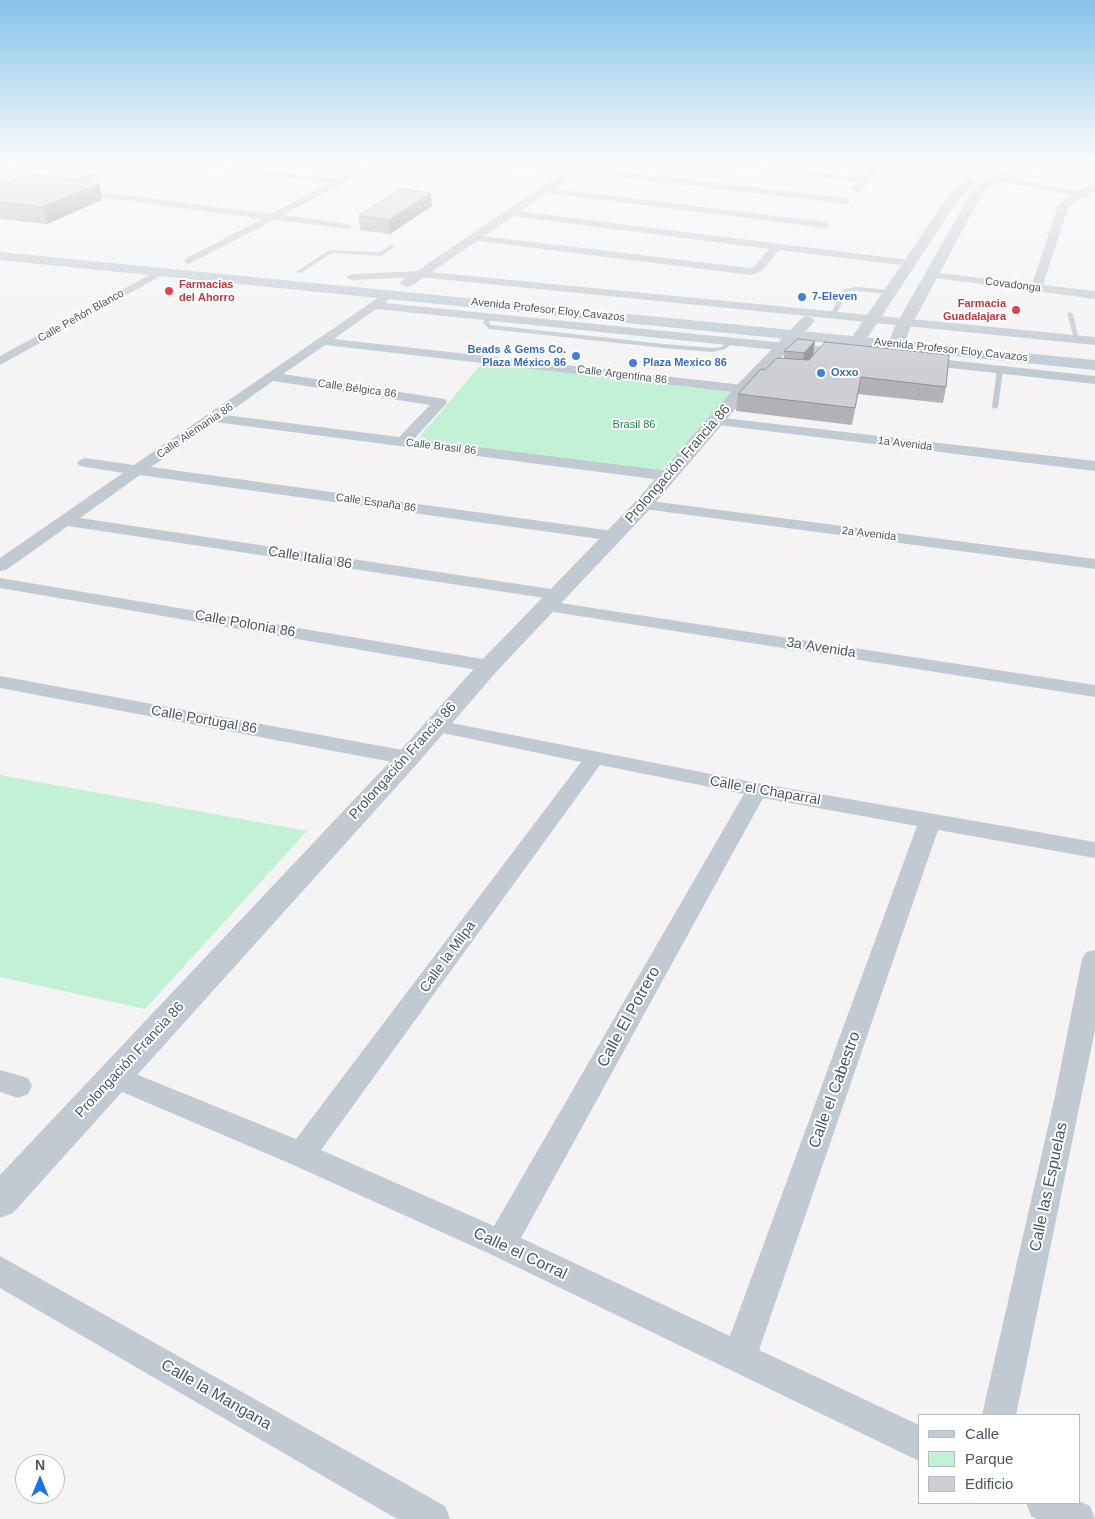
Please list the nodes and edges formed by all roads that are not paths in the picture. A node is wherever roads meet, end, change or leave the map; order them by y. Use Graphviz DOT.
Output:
graph roads {
  1 [pos="244,232"];
  2 [pos="483,232"];
  3 [pos="657,232"];
  4 [pos="820,232"];
  5 [pos="932,232"];
  6 [pos="954,232"];
  7 [pos="1053,232"];
  8 [pos="474,238"];
  9 [pos="0,242"];
  10 [pos="392,246"];
  11 [pos="776,247"];
  12 [pos="807,250"];
  13 [pos="0,256"];
  14 [pos="189,261"];
  15 [pos="909,264"];
  16 [pos="162,271"];
  17 [pos="299,272"];
  18 [pos="419,274"];
  19 [pos="932,275"];
  20 [pos="352,277"];
  21 [pos="406,283"];
  22 [pos="1036,288"];
  23 [pos="890,292"];
  24 [pos="389,294"];
  25 [pos="1095,295"];
  26 [pos="476,303"];
  27 [pos="372,305"];
  28 [pos="833,314"];
  29 [pos="1070,314"];
  30 [pos="489,316"];
  31 [pos="806,321"];
  32 [pos="575,325"];
  33 [pos="620,329"];
  34 [pos="738,335"];
  35 [pos="863,335"];
  36 [pos="902,339"];
  37 [pos="1077,339"];
  38 [pos="1095,340"];
  39 [pos="322,341"];
  40 [pos="1095,349"];
  41 [pos="777,355"];
  42 [pos="0,361"];
  43 [pos="933,363"];
  44 [pos="1095,365"];
  45 [pos="1000,370"];
  46 [pos="273,377"];
  47 [pos="1095,380"];
  48 [pos="743,389"];
  49 [pos="995,407"];
  50 [pos="214,418"];
  51 [pos="715,421"];
  52 [pos="403,442"];
  53 [pos="85,462"];
  54 [pos="1095,466"];
  55 [pos="137,470"];
  56 [pos="668,476"];
  57 [pos="643,504"];
  58 [pos="63,520"];
  59 [pos="614,536"];
  60 [pos="1095,564"];
  61 [pos="0,566"];
  62 [pos="0,583"];
  63 [pos="553,600"];
  64 [pos="489,666"];
  65 [pos="0,682"];
  66 [pos="1095,691"];
  67 [pos="436,726"];
  68 [pos="408,758"];
  69 [pos="594,759"];
  70 [pos="757,790"];
  71 [pos="930,820"];
  72 [pos="1095,850"];
  73 [pos="1095,959"];
  74 [pos="116,1077"];
  75 [pos="301,1155"];
  76 [pos="0,1201"];
  77 [pos="502,1244"];
  78 [pos="0,1271"];
  79 [pos="739,1358"];
  80 [pos="1000,1414"];
  81 [pos="918,1443"];
  82 [pos="1046,1504"];
  83 [pos="432,1519"];
  84 [pos="1077,1519"];
  1 -- 14 [label="street"];
  2 -- 8 [label="street"];
  3 -- 11 [label="street"];
  4 -- 12 [label="street"];
  5 -- 15 [label="street"];
  6 -- 19 [label="street"];
  7 -- 22 [label="street"];
  8 -- 11 [label="street"];
  8 -- 18 [label="street"];
  9 -- 14 [label="main road, Avenida Profesor Eloy Cavazos"];
  10 -- 17 [label="lane"];
  11 -- 12 [label="street"];
  12 -- 15 [label="street"];
  13 -- 16 [label="main road, Avenida Profesor Eloy Cavazos"];
  14 -- 17 [label="main road, Avenida Profesor Eloy Cavazos"];
  15 -- 23 [label="street"];
  16 -- 24 [label="main road, Avenida Profesor Eloy Cavazos"];
  16 -- 42 [label="street, Calle Peñón Blanco"];
  17 -- 20 [label="main road, Avenida Profesor Eloy Cavazos"];
  18 -- 20 [label="street"];
  18 -- 21 [label="street"];
  18 -- 28 [label="street"];
  19 -- 22 [label="street, Covadonga"];
  19 -- 36 [label="street"];
  20 -- 21 [label="main road, Avenida Profesor Eloy Cavazos"];
  21 -- 31 [label="main road, Avenida Profesor Eloy Cavazos"];
  22 -- 25 [label="street, Covadonga"];
  23 -- 28 [label="lane"];
  23 -- 35 [label="street"];
  24 -- 26 [label="main road, Avenida Profesor Eloy Cavazos"];
  24 -- 27 [label="street, Calle Alemania 86"];
  26 -- 32 [label="main road"];
  26 -- 34 [label="main road, Avenida Profesor Eloy Cavazos"];
  27 -- 30 [label="street"];
  27 -- 39 [label="street, Calle Alemania 86"];
  28 -- 35 [label="street"];
  29 -- 37 [label="lane"];
  30 -- 32 [label="street"];
  30 -- 34 [label="lane"];
  31 -- 35 [label="main road, Avenida Profesor Eloy Cavazos"];
  31 -- 41 [label="street, Prolongación Francia 86"];
  32 -- 33 [label="street"];
  33 -- 34 [label="main road"];
  34 -- 41 [label="main road, Avenida Profesor Eloy Cavazos"];
  35 -- 36 [label="main road, Avenida Profesor Eloy Cavazos"];
  35 -- 36 [label="street"];
  35 -- 41 [label="main road, Avenida Profesor Eloy Cavazos"];
  35 -- 41 [label="street"];
  35 -- 43 [label="main road"];
  36 -- 37 [label="street"];
  36 -- 40 [label="main road, Avenida Profesor Eloy Cavazos"];
  36 -- 43 [label="street"];
  36 -- 44 [label="main road, Avenida Profesor Eloy Cavazos"];
  37 -- 38 [label="street"];
  39 -- 46 [label="street, Calle Alemania 86"];
  39 -- 48 [label="street, Calle Argentina 86"];
  41 -- 48 [label="street, Prolongación Francia 86"];
  43 -- 45 [label="street"];
  45 -- 47 [label="street"];
  45 -- 49 [label="lane"];
  46 -- 50 [label="street, Calle Alemania 86"];
  46 -- 52 [label="street, Calle Bélgica 86"];
  48 -- 51 [label="street, Prolongación Francia 86"];
  50 -- 52 [label="street, Calle Brasil 86"];
  50 -- 55 [label="street, Calle Alemania 86"];
  51 -- 54 [label="street, 1a Avenida"];
  51 -- 56 [label="street, Prolongación Francia 86"];
  52 -- 56 [label="street, Calle Brasil 86"];
  53 -- 55 [label="street, Calle España 86"];
  55 -- 58 [label="street, Calle Alemania 86"];
  55 -- 59 [label="street, Calle España 86"];
  56 -- 57 [label="street, Prolongación Francia 86"];
  57 -- 59 [label="street, Prolongación Francia 86"];
  57 -- 60 [label="street, 2a Avenida"];
  58 -- 61 [label="street, Calle Alemania 86"];
  58 -- 63 [label="street, Calle Italia 86"];
  59 -- 63 [label="street, Prolongación Francia 86"];
  62 -- 64 [label="street, Calle Polonia 86"];
  63 -- 64 [label="street, Prolongación Francia 86"];
  63 -- 66 [label="street, 3a Avenida"];
  64 -- 67 [label="street, Prolongación Francia 86"];
  65 -- 68 [label="street, Calle Portugal 86"];
  67 -- 68 [label="street, Prolongación Francia 86"];
  67 -- 69 [label="street, Calle el Chaparral"];
  68 -- 74 [label="street, Prolongación Francia 86"];
  69 -- 70 [label="street, Calle el Chaparral"];
  69 -- 75 [label="street, Calle la Milpa"];
  70 -- 71 [label="street, Calle el Chaparral"];
  70 -- 77 [label="street, Calle El Potrero"];
  71 -- 72 [label="street, Calle el Chaparral"];
  71 -- 79 [label="street, Calle el Cabestro"];
  73 -- 80 [label="street, Calle las Espuelas"];
  74 -- 75 [label="street, Calle el Corral"];
  74 -- 76 [label="street, Prolongación Francia 86"];
  75 -- 77 [label="street, Calle el Corral"];
  77 -- 79 [label="street, Calle el Corral"];
  78 -- 83 [label="street, Calle la Mangana"];
  79 -- 81 [label="street, Calle el Corral"];
  82 -- 84 [label="street"];
}
